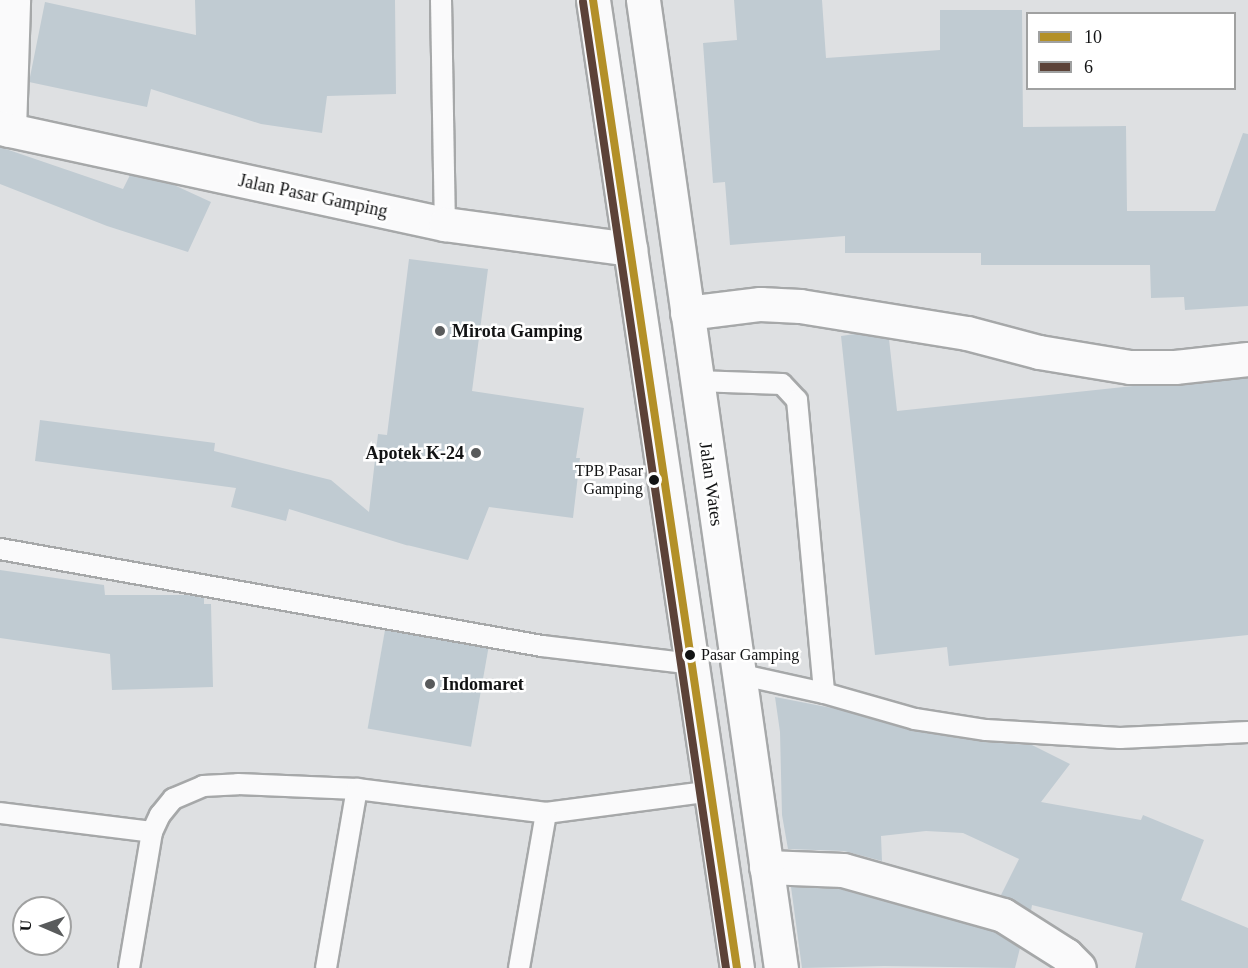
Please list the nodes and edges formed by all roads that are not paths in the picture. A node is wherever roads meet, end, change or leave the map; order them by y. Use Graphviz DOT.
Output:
graph roads {
  1 [pos="13,0"];
  2 [pos="441,0"];
  3 [pos="593,0"];
  4 [pos="643,0"];
  5 [pos="4,129"];
  6 [pos="445,224"];
  7 [pos="630,249"];
  8 [pos="687,313"];
  9 [pos="1248,359"];
  10 [pos="696,381"];
  11 [pos="0,549"];
  12 [pos="693,664"];
  13 [pos="738,674"];
  14 [pos="824,693"];
  15 [pos="1248,732"];
  16 [pos="357,789"];
  17 [pos="712,791"];
  18 [pos="0,813"];
  19 [pos="546,813"];
  20 [pos="152,832"];
  21 [pos="766,867"];
  22 [pos="129,968"];
  23 [pos="326,968"];
  24 [pos="519,968"];
  25 [pos="737,968"];
  26 [pos="781,968"];
  27 [pos="1079,968"];
  1 -- 5 [label="main road"];
  2 -- 6 [label="lane"];
  3 -- 7 [label="main road"];
  4 -- 8 [label="main road, Jalan Wates"];
  5 -- 6 [label="main road, Jalan Pasar Gamping"];
  6 -- 7 [label="main road, Jalan Pasar Gamping"];
  7 -- 12 [label="main road"];
  8 -- 9 [label="main road"];
  8 -- 10 [label="main road, Jalan Wates"];
  10 -- 13 [label="main road, Jalan Wates"];
  10 -- 14 [label="lane"];
  11 -- 12 [label="lane"];
  12 -- 17 [label="main road"];
  13 -- 14 [label="lane"];
  13 -- 21 [label="main road, Jalan Wates"];
  14 -- 15 [label="lane"];
  16 -- 19 [label="lane"];
  16 -- 20 [label="lane"];
  16 -- 23 [label="lane"];
  17 -- 19 [label="lane"];
  17 -- 25 [label="main road"];
  18 -- 20 [label="lane"];
  19 -- 24 [label="lane"];
  20 -- 22 [label="lane"];
  21 -- 26 [label="main road, Jalan Wates"];
  21 -- 27 [label="main road"];
}
